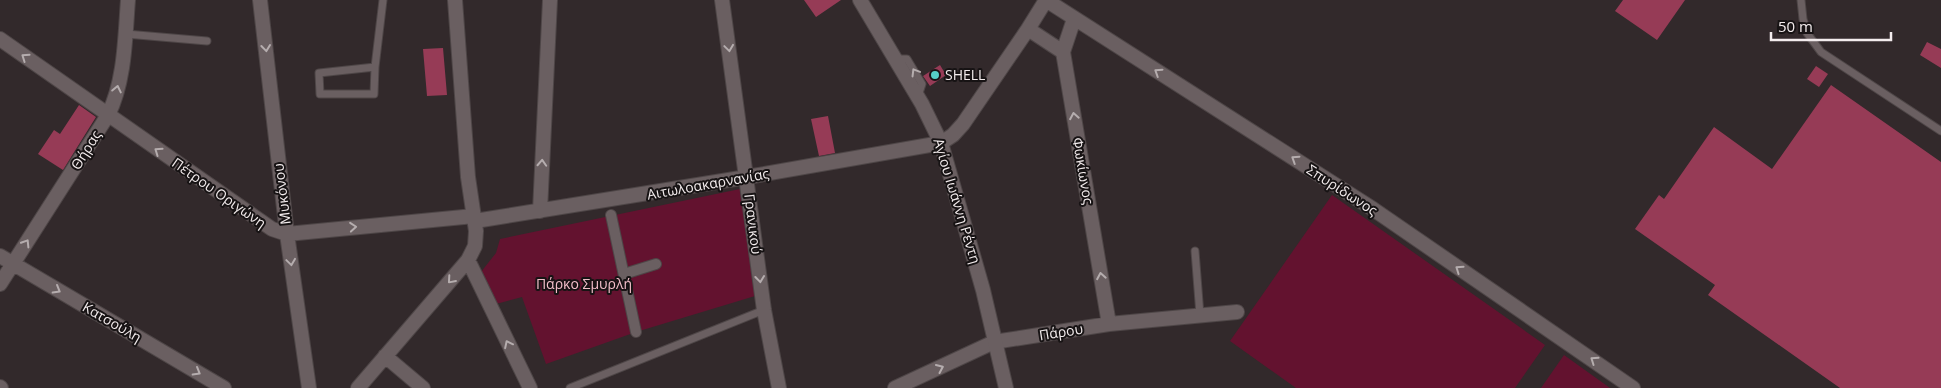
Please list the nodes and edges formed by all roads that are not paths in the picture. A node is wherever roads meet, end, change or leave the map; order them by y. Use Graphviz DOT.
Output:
graph roads {
  1 [pos="128,0"];
  2 [pos="260,0"];
  3 [pos="383,0"];
  4 [pos="455,0"];
  5 [pos="550,0"];
  6 [pos="722,0"];
  7 [pos="860,0"];
  8 [pos="1046,0"];
  9 [pos="1801,0"];
  10 [pos="1074,19"];
  11 [pos="1028,29"];
  12 [pos="126,34"];
  13 [pos="0,39"];
  14 [pos="207,41"];
  15 [pos="1063,52"];
  16 [pos="375,67"];
  17 [pos="108,115"];
  18 [pos="1941,131"];
  19 [pos="941,143"];
  20 [pos="747,177"];
  21 [pos="540,211"];
  22 [pos="611,215"];
  23 [pos="474,219"];
  24 [pos="287,234"];
  25 [pos="1195,251"];
  26 [pos="0,256"];
  27 [pos="468,260"];
  28 [pos="13,264"];
  29 [pos="656,264"];
  30 [pos="624,274"];
  31 [pos="0,284"];
  32 [pos="764,310"];
  33 [pos="1237,312"];
  34 [pos="1200,315"];
  35 [pos="1109,324"];
  36 [pos="636,332"];
  37 [pos="994,342"];
  38 [pos="385,356"];
  39 [pos="224,388"];
  40 [pos="309,388"];
  41 [pos="358,388"];
  42 [pos="423,388"];
  43 [pos="530,388"];
  44 [pos="570,388"];
  45 [pos="779,388"];
  46 [pos="895,388"];
  47 [pos="1006,388"];
  48 [pos="1633,388"];
  1 -- 12 [label="street, Θήρας"];
  2 -- 24 [label="street, Μυκόνου, one-way"];
  3 -- 16 [label="lane"];
  4 -- 23 [label="street"];
  21 -- 5 [label="street, one-way"];
  6 -- 20 [label="street, Γρανικού, one-way"];
  7 -- 19 [label="street, Αγίου Ιωάννη Ρέντη"];
  8 -- 10 [label="street, Σπυρίδωνος"];
  8 -- 11 [label="street"];
  9 -- 18 [label="lane"];
  10 -- 15 [label="street, Φωκίωνος"];
  48 -- 10 [label="street, Σπυρίδωνος, one-way"];
  11 -- 15 [label="street"];
  11 -- 19 [label="street"];
  12 -- 14 [label="lane"];
  17 -- 12 [label="street, Θήρας, one-way"];
  17 -- 13 [label="street, Πέτρου Οριγώνη, one-way"];
  35 -- 15 [label="street, Φωκίωνος, one-way"];
  16 -- 16 [label="lane"];
  24 -- 17 [label="street, Πέτρου Οριγώνη, one-way"];
  28 -- 17 [label="street, Θήρας, one-way"];
  19 -- 20 [label="street, Αιτωλοακαρνανίας"];
  19 -- 37 [label="street, Αγίου Ιωάννη Ρέντη"];
  20 -- 21 [label="street, Αιτωλοακαρνανίας"];
  20 -- 32 [label="street, Γρανικού, one-way"];
  21 -- 23 [label="street, Αιτωλοακαρνανίας"];
  22 -- 30 [label="street"];
  24 -- 23 [label="street, Πέτρου Οριγώνη, one-way"];
  23 -- 27 [label="street"];
  24 -- 40 [label="street, Μυκόνου, one-way"];
  25 -- 34 [label="lane"];
  26 -- 28 [label="street, Κατσούλη"];
  27 -- 38 [label="street, one-way"];
  43 -- 27 [label="street, one-way"];
  28 -- 31 [label="street, Θήρας"];
  28 -- 39 [label="street, Κατσούλη, one-way"];
  29 -- 30 [label="street"];
  30 -- 36 [label="street"];
  32 -- 44 [label="lane"];
  32 -- 45 [label="street, Γρανικού"];
  33 -- 34 [label="street, Πάρου"];
  34 -- 35 [label="street, Πάρου"];
  35 -- 37 [label="street, Πάρου"];
  46 -- 37 [label="street, Πάρου, one-way"];
  37 -- 47 [label="street, Αγίου Ιωάννη Ρέντη"];
  38 -- 41 [label="street"];
  38 -- 42 [label="street"];
}
